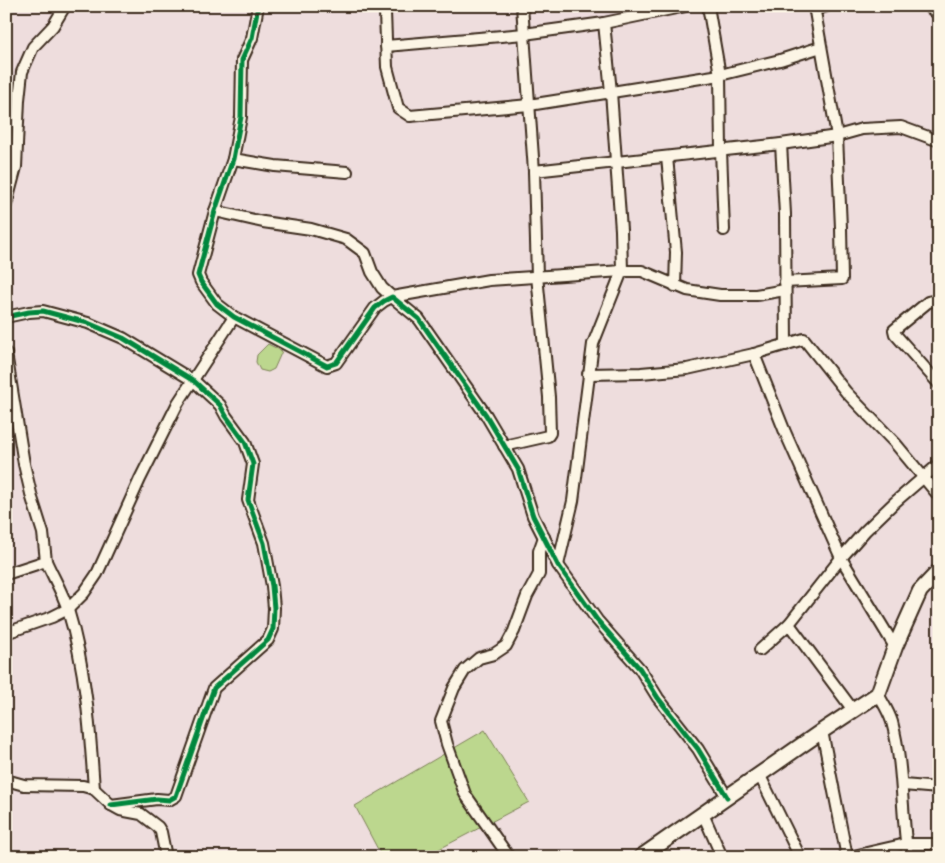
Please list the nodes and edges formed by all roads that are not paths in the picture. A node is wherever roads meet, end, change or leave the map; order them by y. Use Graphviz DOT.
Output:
graph roads {
  1 [pos="65,6"];
  2 [pos="258,6"];
  3 [pos="388,6"];
  4 [pos="522,6"];
  5 [pos="686,6"];
  6 [pos="708,6"];
  7 [pos="827,6"];
  8 [pos="928,6"];
  9 [pos="814,8"];
  10 [pos="939,15"];
  11 [pos="604,24"];
  12 [pos="524,34"];
  13 [pos="386,46"];
  14 [pos="821,47"];
  15 [pos="720,75"];
  16 [pos="611,92"];
  17 [pos="529,105"];
  18 [pos="838,136"];
  19 [pos="939,141"];
  20 [pos="782,144"];
  21 [pos="721,150"];
  22 [pos="667,157"];
  23 [pos="233,159"];
  24 [pos="616,162"];
  25 [pos="534,171"];
  26 [pos="347,172"];
  27 [pos="6,205"];
  28 [pos="215,211"];
  29 [pos="724,230"];
  30 [pos="622,271"];
  31 [pos="538,276"];
  32 [pos="675,286"];
  33 [pos="785,286"];
  34 [pos="392,297"];
  35 [pos="939,300"];
  36 [pos="6,317"];
  37 [pos="234,317"];
  38 [pos="786,345"];
  39 [pos="6,353"];
  40 [pos="754,354"];
  41 [pos="588,374"];
  42 [pos="194,380"];
  43 [pos="939,384"];
  44 [pos="504,446"];
  45 [pos="939,464"];
  46 [pos="923,478"];
  47 [pos="939,496"];
  48 [pos="544,537"];
  49 [pos="841,558"];
  50 [pos="46,561"];
  51 [pos="558,565"];
  52 [pos="939,571"];
  53 [pos="6,574"];
  54 [pos="68,609"];
  55 [pos="789,624"];
  56 [pos="6,633"];
  57 [pos="895,647"];
  58 [pos="760,650"];
  59 [pos="878,694"];
  60 [pos="853,710"];
  61 [pos="822,731"];
  62 [pos="759,774"];
  63 [pos="6,780"];
  64 [pos="903,785"];
  65 [pos="939,788"];
  66 [pos="94,789"];
  67 [pos="727,797"];
  68 [pos="111,805"];
  69 [pos="703,814"];
  70 [pos="906,844"];
  71 [pos="939,844"];
  72 [pos="166,857"];
  73 [pos="509,857"];
  74 [pos="642,857"];
  75 [pos="722,857"];
  76 [pos="800,857"];
  77 [pos="848,857"];
  78 [pos="908,857"];
  1 -- 27 [label="street"];
  2 -- 23 [label="street"];
  3 -- 13 [label="street"];
  4 -- 12 [label="street"];
  5 -- 11 [label="street"];
  6 -- 15 [label="street"];
  7 -- 9 [label="street"];
  8 -- 10 [label="street"];
  9 -- 14 [label="street"];
  11 -- 12 [label="street"];
  11 -- 16 [label="street"];
  12 -- 13 [label="street"];
  12 -- 17 [label="street"];
  13 -- 17 [label="street"];
  14 -- 15 [label="street"];
  14 -- 18 [label="street"];
  15 -- 16 [label="street"];
  15 -- 21 [label="street"];
  16 -- 17 [label="street"];
  16 -- 24 [label="street"];
  17 -- 25 [label="street"];
  18 -- 19 [label="street"];
  18 -- 20 [label="street"];
  18 -- 33 [label="street"];
  20 -- 21 [label="street"];
  20 -- 33 [label="street"];
  21 -- 22 [label="street"];
  21 -- 29 [label="street"];
  22 -- 24 [label="street"];
  22 -- 32 [label="street"];
  23 -- 26 [label="street"];
  23 -- 28 [label="street"];
  24 -- 25 [label="street"];
  24 -- 30 [label="street"];
  25 -- 31 [label="street"];
  28 -- 34 [label="street"];
  28 -- 37 [label="street"];
  30 -- 31 [label="street"];
  30 -- 32 [label="street"];
  30 -- 41 [label="street"];
  31 -- 34 [label="street"];
  31 -- 44 [label="street"];
  32 -- 33 [label="street"];
  33 -- 38 [label="street"];
  34 -- 37 [label="street"];
  34 -- 44 [label="street"];
  35 -- 43 [label="street"];
  36 -- 42 [label="street"];
  37 -- 42 [label="street"];
  38 -- 40 [label="street"];
  38 -- 46 [label="street"];
  39 -- 50 [label="street"];
  40 -- 41 [label="street"];
  40 -- 49 [label="street"];
  41 -- 51 [label="street"];
  42 -- 54 [label="street"];
  42 -- 68 [label="street"];
  44 -- 48 [label="street"];
  45 -- 46 [label="street"];
  46 -- 47 [label="street"];
  46 -- 49 [label="street"];
  48 -- 51 [label="street"];
  48 -- 73 [label="street"];
  49 -- 55 [label="street"];
  49 -- 57 [label="street"];
  50 -- 53 [label="street"];
  50 -- 54 [label="street"];
  51 -- 67 [label="street"];
  52 -- 57 [label="street"];
  54 -- 56 [label="street"];
  54 -- 66 [label="street"];
  55 -- 58 [label="street"];
  55 -- 60 [label="street"];
  57 -- 59 [label="street"];
  59 -- 60 [label="street"];
  59 -- 64 [label="street"];
  60 -- 61 [label="street"];
  61 -- 62 [label="street"];
  61 -- 77 [label="street"];
  62 -- 67 [label="street"];
  62 -- 76 [label="street"];
  63 -- 66 [label="street"];
  64 -- 65 [label="street"];
  64 -- 70 [label="street"];
  66 -- 68 [label="street"];
  67 -- 69 [label="street"];
  68 -- 72 [label="street"];
  69 -- 74 [label="street"];
  69 -- 75 [label="street"];
  70 -- 71 [label="street"];
  70 -- 77 [label="street"];
  70 -- 78 [label="street"];
}
